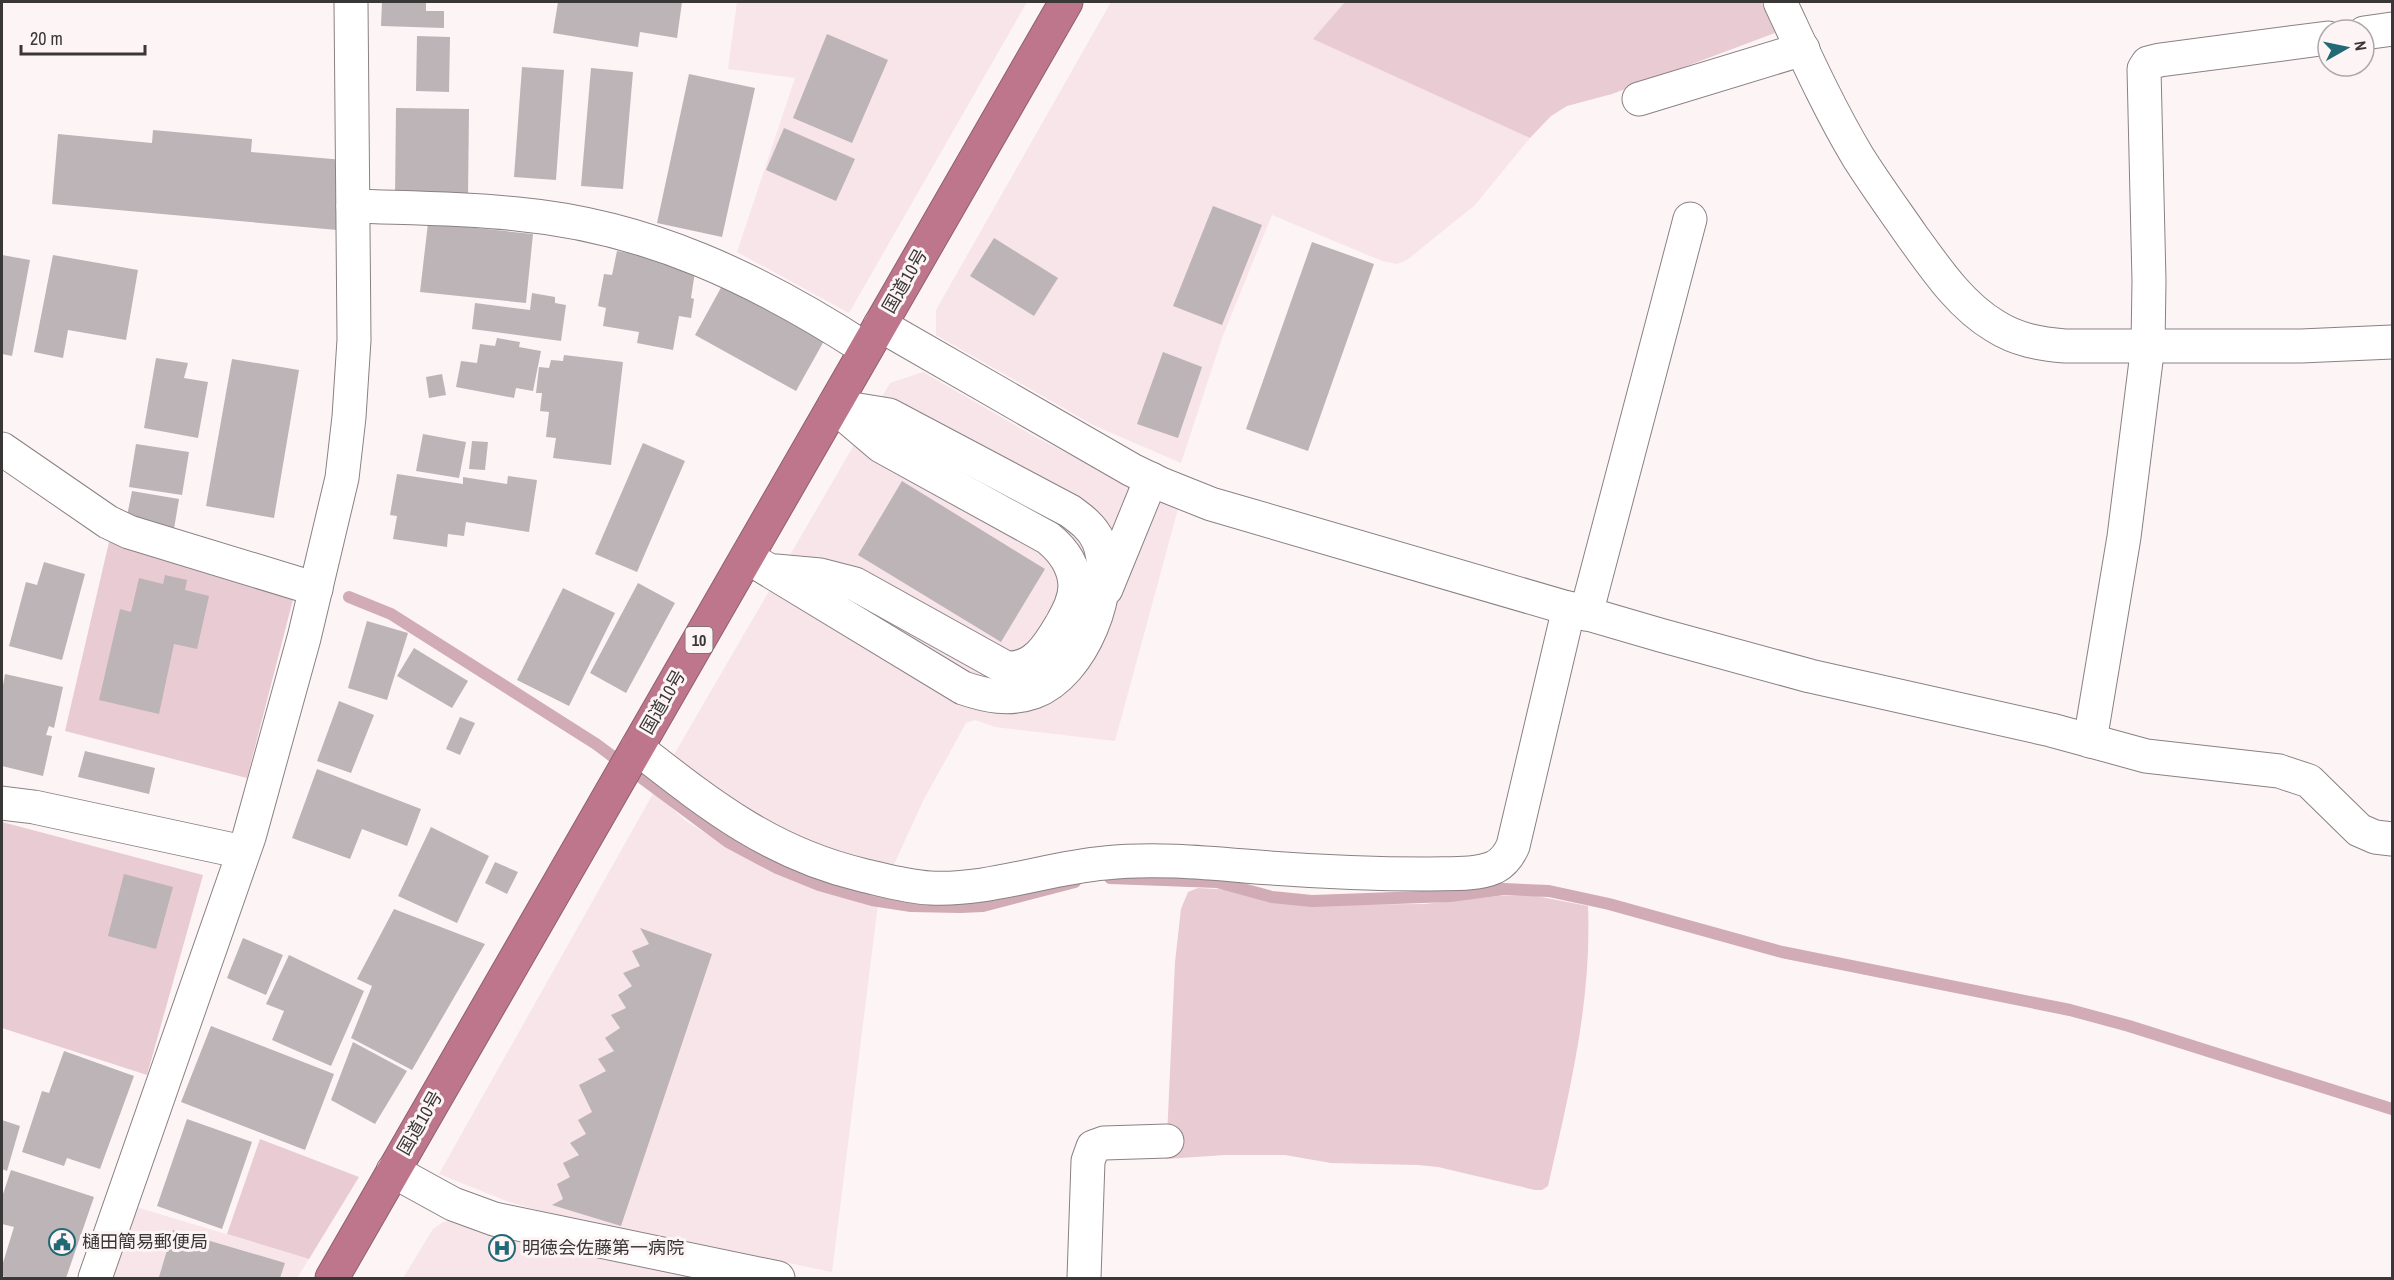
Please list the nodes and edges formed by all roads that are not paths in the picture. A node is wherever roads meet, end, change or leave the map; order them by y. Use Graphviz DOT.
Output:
graph roads {
  1 [pos="351,2"];
  2 [pos="1066,2"];
  3 [pos="1780,2"];
  4 [pos="2392,29"];
  5 [pos="2376,31"];
  6 [pos="2316,40"];
  7 [pos="1803,49"];
  8 [pos="1639,99"];
  9 [pos="353,206"];
  10 [pos="1690,219"];
  11 [pos="873,337"];
  12 [pos="2392,342"];
  13 [pos="2148,345"];
  14 [pos="834,406"];
  15 [pos="2,448"];
  16 [pos="1151,479"];
  17 [pos="757,564"];
  18 [pos="316,589"];
  19 [pos="1099,606"];
  20 [pos="1578,611"];
  21 [pos="2090,741"];
  22 [pos="637,748"];
  23 [pos="2,803"];
  24 [pos="2392,839"];
  25 [pos="243,852"];
  26 [pos="1167,1141"];
  27 [pos="393,1171"];
  28 [pos="95,1278"];
  29 [pos="332,1278"];
  30 [pos="778,1278"];
  31 [pos="1084,1278"];
  1 -- 9 [label="street"];
  2 -- 11 [label="highway, 国道10号 / 10"];
  3 -- 7 [label="street"];
  4 -- 5 [label="street"];
  6 -- 13 [label="street"];
  7 -- 8 [label="street"];
  7 -- 13 [label="street"];
  9 -- 11 [label="street"];
  9 -- 18 [label="street"];
  10 -- 20 [label="street"];
  11 -- 14 [label="highway, 国道10号 / 10"];
  11 -- 16 [label="street"];
  12 -- 13 [label="street"];
  13 -- 21 [label="street"];
  14 -- 17 [label="highway, 国道10号 / 10"];
  14 -- 17 [label="street"];
  14 -- 19 [label="street"];
  15 -- 18 [label="street"];
  16 -- 19 [label="street"];
  16 -- 20 [label="street"];
  17 -- 19 [label="street"];
  17 -- 22 [label="highway, 国道10号 / 10"];
  18 -- 25 [label="street"];
  20 -- 21 [label="street"];
  20 -- 22 [label="street"];
  21 -- 24 [label="street"];
  22 -- 27 [label="highway, 国道10号 / 10"];
  23 -- 25 [label="street"];
  25 -- 28 [label="street"];
  26 -- 31 [label="street"];
  27 -- 29 [label="highway, 国道10号 / 10"];
  27 -- 30 [label="street"];
}
